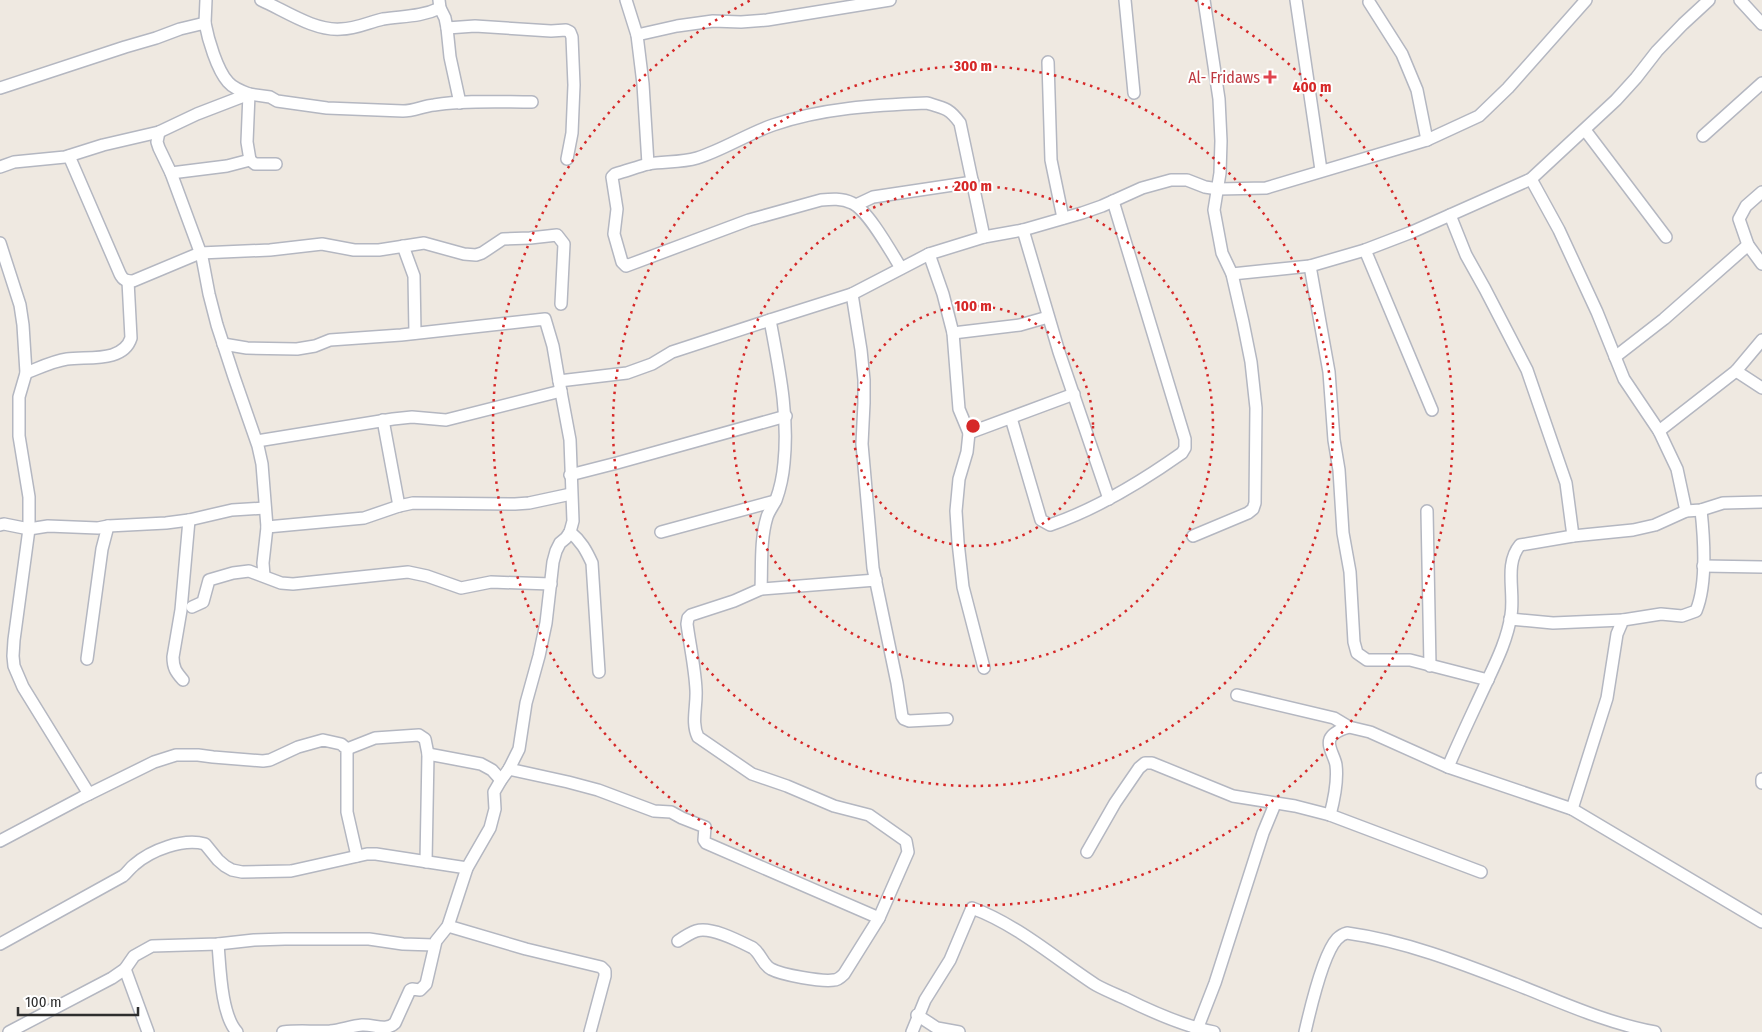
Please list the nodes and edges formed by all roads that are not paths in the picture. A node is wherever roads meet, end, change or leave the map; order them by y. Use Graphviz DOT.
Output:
graph roads {
  1 [pos="206,0"];
  2 [pos="261,0"];
  3 [pos="626,0"];
  4 [pos="890,0"];
  5 [pos="1125,0"];
  6 [pos="1204,0"];
  7 [pos="1296,0"];
  8 [pos="1586,0"];
  9 [pos="1708,0"];
  10 [pos="1740,0"];
  11 [pos="1368,2"];
  12 [pos="439,4"];
  13 [pos="206,23"];
  14 [pos="1762,24"];
  15 [pos="447,28"];
  16 [pos="637,35"];
  17 [pos="1048,62"];
  18 [pos="1762,83"];
  19 [pos="0,88"];
  20 [pos="1134,93"];
  21 [pos="248,94"];
  22 [pos="532,102"];
  23 [pos="460,103"];
  24 [pos="1585,130"];
  25 [pos="159,132"];
  26 [pos="1703,136"];
  27 [pos="1426,140"];
  28 [pos="69,156"];
  29 [pos="567,159"];
  30 [pos="250,160"];
  31 [pos="276,164"];
  32 [pos="648,164"];
  33 [pos="0,167"];
  34 [pos="1321,170"];
  35 [pos="171,173"];
  36 [pos="1531,179"];
  37 [pos="973,182"];
  38 [pos="1218,190"];
  39 [pos="1762,192"];
  40 [pos="1113,201"];
  41 [pos="856,205"];
  42 [pos="1450,214"];
  43 [pos="1063,218"];
  44 [pos="1022,230"];
  45 [pos="984,237"];
  46 [pos="1666,237"];
  47 [pos="0,243"];
  48 [pos="1748,245"];
  49 [pos="403,246"];
  50 [pos="1364,250"];
  51 [pos="200,253"];
  52 [pos="929,254"];
  53 [pos="1762,264"];
  54 [pos="1310,266"];
  55 [pos="901,268"];
  56 [pos="1232,274"];
  57 [pos="128,281"];
  58 [pos="852,294"];
  59 [pos="562,304"];
  60 [pos="1048,317"];
  61 [pos="770,320"];
  62 [pos="415,333"];
  63 [pos="953,333"];
  64 [pos="1762,340"];
  65 [pos="224,344"];
  66 [pos="1615,357"];
  67 [pos="1736,371"];
  68 [pos="26,374"];
  69 [pos="560,386"];
  70 [pos="1762,388"];
  71 [pos="1074,394"];
  72 [pos="1432,410"];
  73 [pos="786,416"];
  74 [pos="1011,418"];
  75 [pos="383,420"];
  76 [pos="1659,431"];
  77 [pos="969,433"];
  78 [pos="257,441"];
  79 [pos="570,475"];
  80 [pos="571,494"];
  81 [pos="1109,498"];
  82 [pos="775,501"];
  83 [pos="1762,502"];
  84 [pos="399,506"];
  85 [pos="266,508"];
  86 [pos="1701,510"];
  87 [pos="1427,511"];
  88 [pos="1686,511"];
  89 [pos="189,520"];
  90 [pos="0,525"];
  91 [pos="108,526"];
  92 [pos="267,527"];
  93 [pos="29,529"];
  94 [pos="570,532"];
  95 [pos="661,532"];
  96 [pos="1193,536"];
  97 [pos="1573,536"];
  98 [pos="1703,566"];
  99 [pos="1762,568"];
  100 [pos="264,576"];
  101 [pos="876,580"];
  102 [pos="550,584"];
  103 [pos="761,589"];
  104 [pos="192,606"];
  105 [pos="1510,619"];
  106 [pos="1622,620"];
  107 [pos="87,659"];
  108 [pos="1430,666"];
  109 [pos="984,668"];
  110 [pos="599,672"];
  111 [pos="183,680"];
  112 [pos="1488,680"];
  113 [pos="1237,695"];
  114 [pos="947,720"];
  115 [pos="1350,727"];
  116 [pos="347,750"];
  117 [pos="428,754"];
  118 [pos="1448,767"];
  119 [pos="509,769"];
  120 [pos="500,780"];
  121 [pos="89,794"];
  122 [pos="1276,804"];
  123 [pos="1572,809"];
  124 [pos="1330,815"];
  125 [pos="1,839"];
  126 [pos="1087,852"];
  127 [pos="357,856"];
  128 [pos="426,862"];
  129 [pos="467,868"];
  130 [pos="1481,872"];
  131 [pos="879,918"];
  132 [pos="1762,922"];
  133 [pos="448,926"];
  134 [pos="678,941"];
  135 [pos="0,944"];
  136 [pos="218,944"];
  137 [pos="434,945"];
  138 [pos="125,969"];
  139 [pos="918,1015"];
  140 [pos="8,1030"];
  141 [pos="1196,1030"];
  142 [pos="148,1032"];
  143 [pos="237,1032"];
  144 [pos="283,1032"];
  145 [pos="590,1032"];
  146 [pos="912,1032"];
  147 [pos="959,1032"];
  148 [pos="1214,1032"];
  149 [pos="1305,1032"];
  150 [pos="1655,1032"];
  1 -- 13 [label="street"];
  2 -- 12 [label="street"];
  3 -- 16 [label="street"];
  4 -- 16 [label="street"];
  5 -- 20 [label="street"];
  6 -- 38 [label="street"];
  7 -- 34 [label="street"];
  8 -- 27 [label="street"];
  9 -- 24 [label="street"];
  10 -- 14 [label="street"];
  11 -- 27 [label="street"];
  12 -- 15 [label="street"];
  13 -- 19 [label="street"];
  13 -- 21 [label="street"];
  15 -- 23 [label="street"];
  15 -- 29 [label="street"];
  16 -- 32 [label="street"];
  17 -- 43 [label="street"];
  18 -- 26 [label="street"];
  21 -- 23 [label="street"];
  21 -- 25 [label="street"];
  21 -- 30 [label="street"];
  22 -- 23 [label="street"];
  24 -- 36 [label="street"];
  24 -- 46 [label="street"];
  25 -- 28 [label="street"];
  25 -- 35 [label="street"];
  27 -- 34 [label="street"];
  28 -- 33 [label="street"];
  28 -- 57 [label="street"];
  30 -- 31 [label="street"];
  30 -- 35 [label="street"];
  32 -- 37 [label="street"];
  32 -- 41 [label="street"];
  34 -- 38 [label="street"];
  35 -- 51 [label="street"];
  36 -- 42 [label="street"];
  36 -- 66 [label="street"];
  37 -- 41 [label="street"];
  37 -- 45 [label="street"];
  38 -- 40 [label="street"];
  38 -- 56 [label="street"];
  39 -- 48 [label="street"];
  40 -- 43 [label="street"];
  40 -- 81 [label="street"];
  41 -- 55 [label="street"];
  42 -- 50 [label="street"];
  42 -- 97 [label="street"];
  43 -- 44 [label="street"];
  44 -- 45 [label="street"];
  44 -- 60 [label="street"];
  45 -- 52 [label="street"];
  47 -- 68 [label="street"];
  48 -- 53 [label="street"];
  48 -- 66 [label="street"];
  49 -- 51 [label="street"];
  49 -- 59 [label="street"];
  49 -- 62 [label="street"];
  50 -- 54 [label="street"];
  50 -- 72 [label="street"];
  51 -- 57 [label="street"];
  51 -- 65 [label="street"];
  52 -- 55 [label="street"];
  52 -- 63 [label="street"];
  54 -- 56 [label="street"];
  54 -- 108 [label="street"];
  55 -- 58 [label="street"];
  56 -- 96 [label="street"];
  57 -- 68 [label="street"];
  58 -- 61 [label="street"];
  58 -- 101 [label="street"];
  60 -- 63 [label="street"];
  60 -- 71 [label="street"];
  61 -- 69 [label="street"];
  61 -- 73 [label="street"];
  62 -- 65 [label="street"];
  62 -- 69 [label="street"];
  63 -- 77 [label="street"];
  64 -- 67 [label="street"];
  65 -- 78 [label="street"];
  66 -- 76 [label="street"];
  67 -- 70 [label="street"];
  67 -- 76 [label="street"];
  68 -- 93 [label="street"];
  69 -- 75 [label="street"];
  69 -- 79 [label="street"];
  71 -- 74 [label="street"];
  71 -- 81 [label="street"];
  73 -- 79 [label="street"];
  73 -- 82 [label="street"];
  74 -- 77 [label="street"];
  74 -- 81 [label="street"];
  75 -- 78 [label="street"];
  75 -- 84 [label="street"];
  76 -- 88 [label="street"];
  77 -- 109 [label="street"];
  78 -- 85 [label="street"];
  79 -- 80 [label="street"];
  80 -- 84 [label="street"];
  80 -- 94 [label="street"];
  82 -- 95 [label="street"];
  82 -- 103 [label="street"];
  83 -- 86 [label="street"];
  84 -- 92 [label="street"];
  85 -- 89 [label="street"];
  85 -- 92 [label="street"];
  86 -- 88 [label="street"];
  86 -- 98 [label="street"];
  87 -- 108 [label="street"];
  88 -- 97 [label="street"];
  89 -- 91 [label="street"];
  89 -- 111 [label="street"];
  90 -- 93 [label="street"];
  91 -- 93 [label="street"];
  91 -- 107 [label="street"];
  92 -- 100 [label="street"];
  93 -- 121 [label="street"];
  94 -- 102 [label="street"];
  94 -- 110 [label="street"];
  97 -- 105 [label="street"];
  98 -- 99 [label="street"];
  98 -- 106 [label="street"];
  100 -- 102 [label="street"];
  100 -- 104 [label="street"];
  101 -- 103 [label="street"];
  101 -- 114 [label="street"];
  102 -- 119 [label="street"];
  103 -- 131 [label="street"];
  105 -- 106 [label="street"];
  105 -- 112 [label="street"];
  106 -- 123 [label="street"];
  108 -- 112 [label="street"];
  112 -- 118 [label="street"];
  113 -- 115 [label="street"];
  115 -- 118 [label="street"];
  115 -- 124 [label="street"];
  116 -- 117 [label="street"];
  116 -- 121 [label="street"];
  116 -- 127 [label="street"];
  117 -- 120 [label="street"];
  117 -- 128 [label="street"];
  118 -- 123 [label="street"];
  119 -- 120 [label="street"];
  119 -- 131 [label="street"];
  120 -- 129 [label="street"];
  121 -- 125 [label="street"];
  122 -- 124 [label="street"];
  122 -- 126 [label="street"];
  122 -- 141 [label="street"];
  123 -- 132 [label="street"];
  124 -- 130 [label="street"];
  127 -- 128 [label="street"];
  127 -- 135 [label="street"];
  128 -- 129 [label="street"];
  129 -- 133 [label="street"];
  131 -- 134 [label="street"];
  133 -- 137 [label="street"];
  133 -- 145 [label="street"];
  136 -- 137 [label="street"];
  136 -- 138 [label="street"];
  136 -- 143 [label="street"];
  137 -- 144 [label="street"];
  138 -- 140 [label="street"];
  138 -- 142 [label="street"];
  139 -- 141 [label="street"];
  139 -- 146 [label="street"];
  139 -- 147 [label="street"];
  141 -- 148 [label="street"];
  149 -- 150 [label="street"];
}
